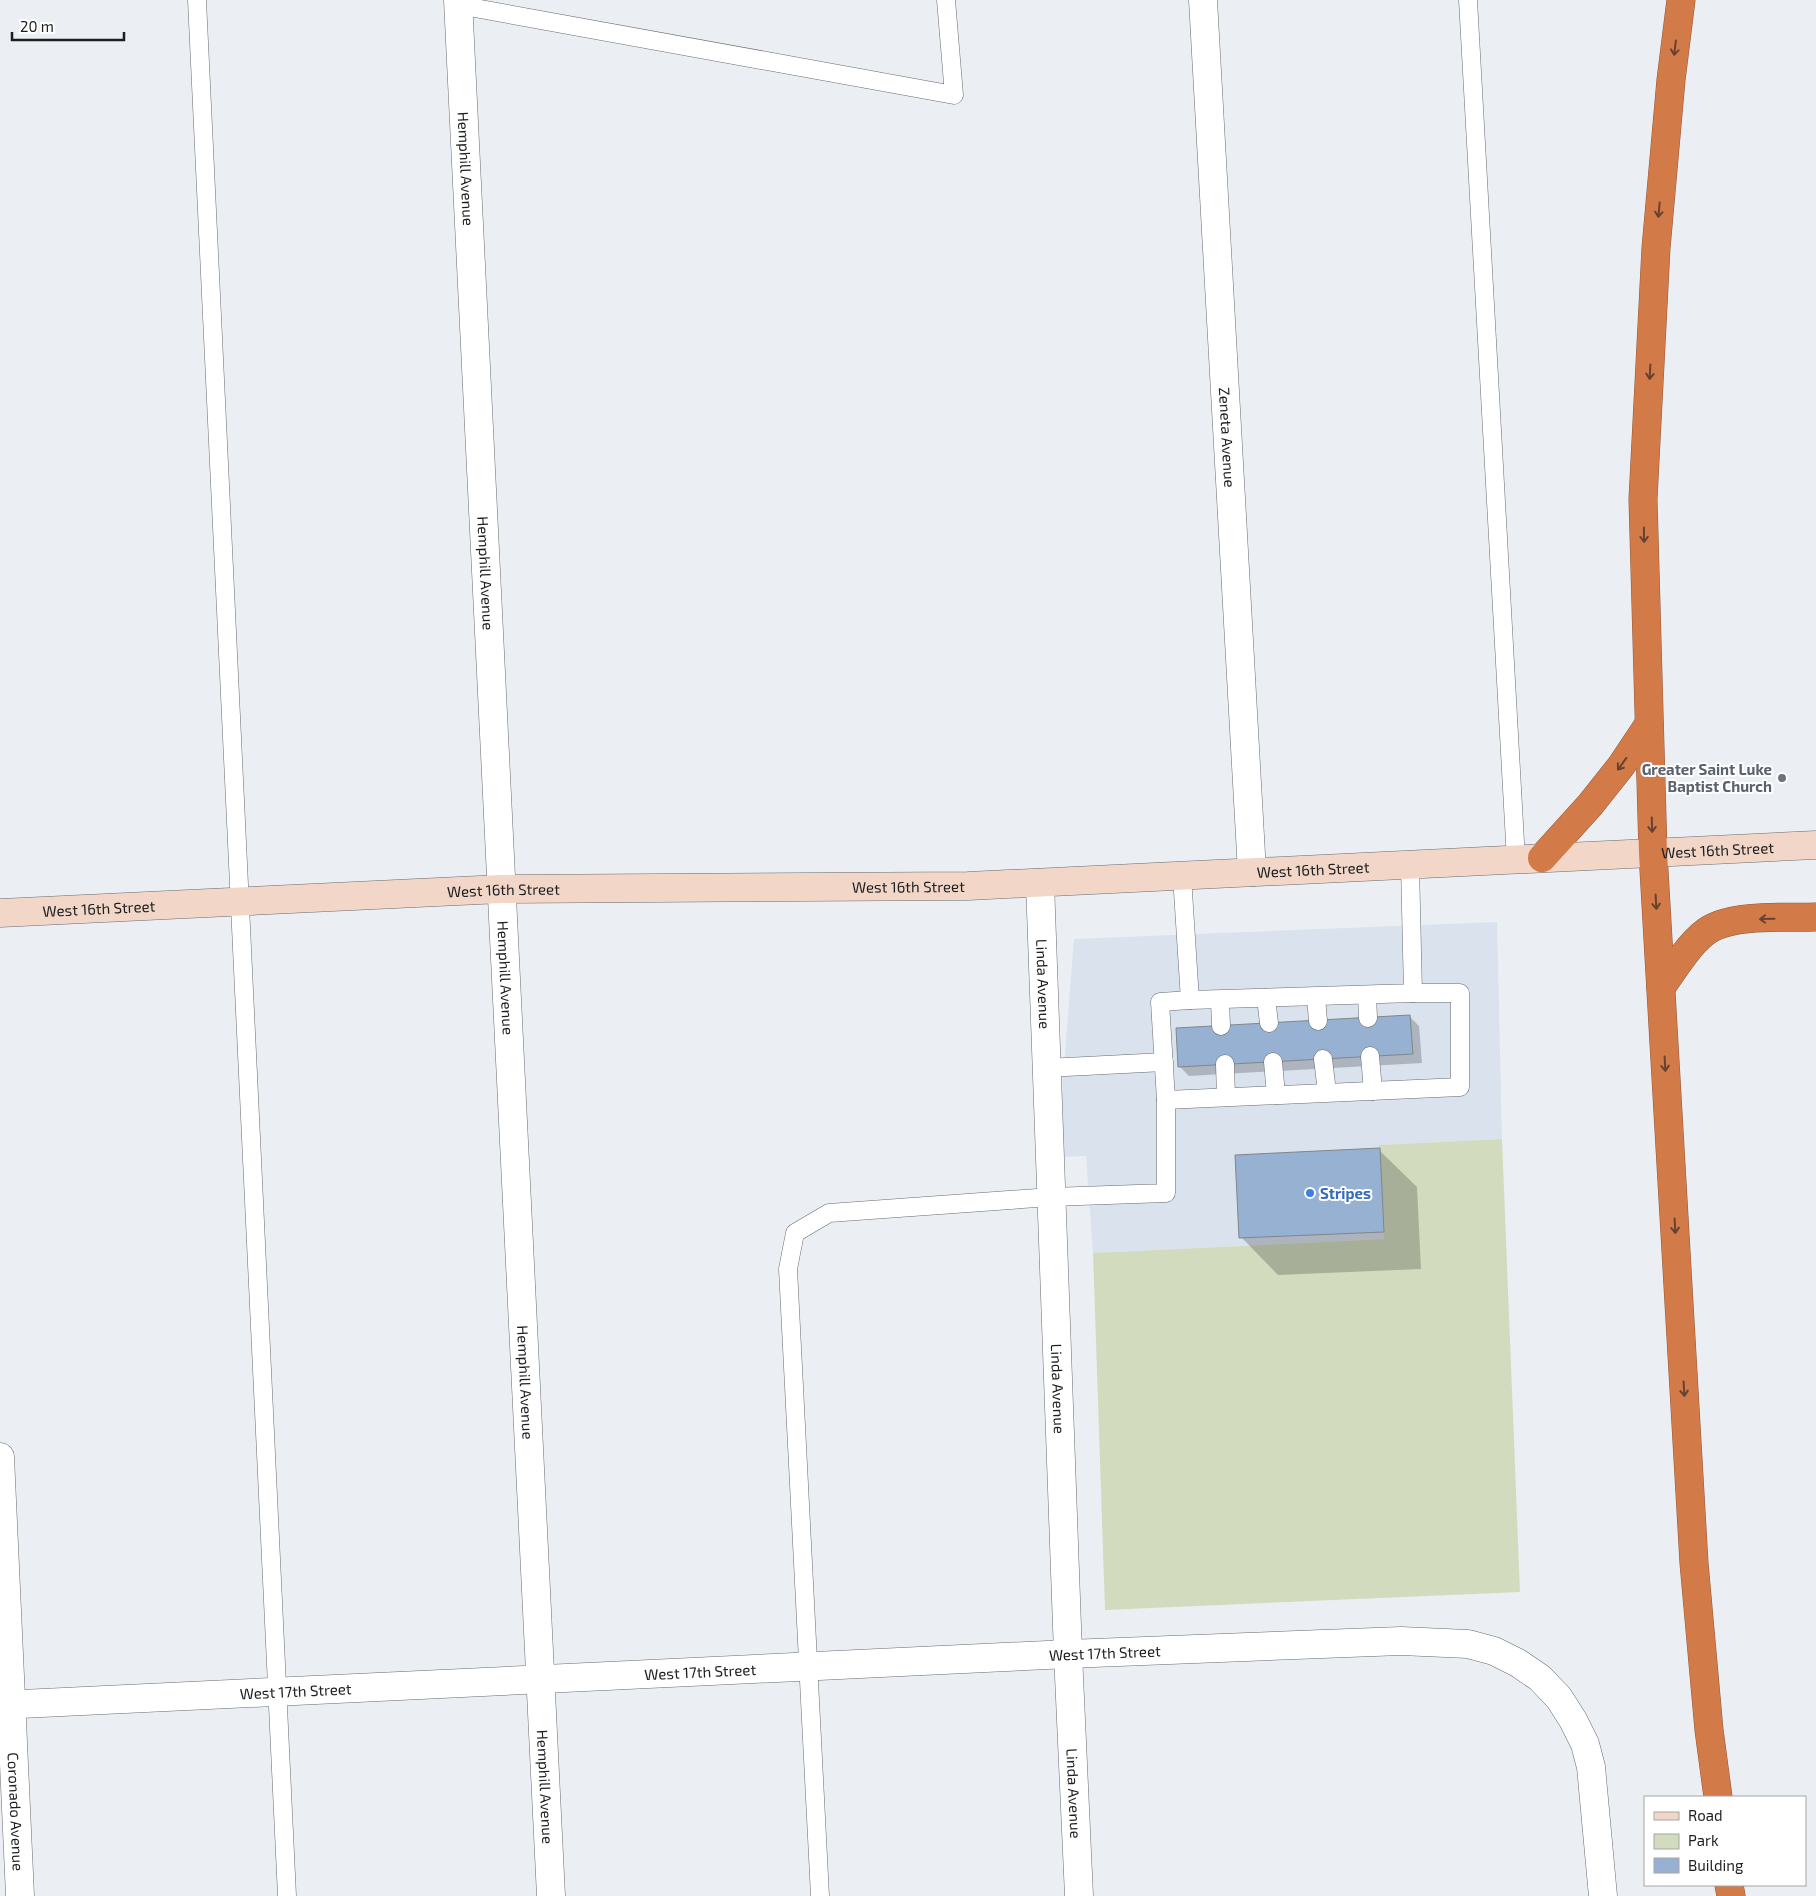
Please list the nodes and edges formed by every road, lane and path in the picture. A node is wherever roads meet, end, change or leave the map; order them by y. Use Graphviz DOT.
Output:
graph roads {
  1 [pos="197,0"];
  2 [pos="946,0"];
  3 [pos="1203,0"];
  4 [pos="1468,0"];
  5 [pos="1681,0"];
  6 [pos="458,3"];
  7 [pos="1649,724"];
  8 [pos="1816,845"];
  9 [pos="1653,853"];
  10 [pos="1529,859"];
  11 [pos="1410,865"];
  12 [pos="1252,872"];
  13 [pos="1182,876"];
  14 [pos="1040,882"];
  15 [pos="501,889"];
  16 [pos="239,901"];
  17 [pos="0,913"];
  18 [pos="1816,917"];
  19 [pos="1661,987"];
  20 [pos="1414,993"];
  21 [pos="1367,995"];
  22 [pos="1316,996"];
  23 [pos="1266,998"];
  24 [pos="1190,1000"];
  25 [pos="1220,1000"];
  26 [pos="1368,1018"];
  27 [pos="1318,1021"];
  28 [pos="1269,1024"];
  29 [pos="1221,1026"];
  30 [pos="1370,1056"];
  31 [pos="1323,1059"];
  32 [pos="1164,1062"];
  33 [pos="1273,1062"];
  34 [pos="1225,1064"];
  35 [pos="1046,1068"];
  36 [pos="1373,1091"];
  37 [pos="1327,1092"];
  38 [pos="1276,1095"];
  39 [pos="1226,1097"];
  40 [pos="1166,1100"];
  41 [pos="1051,1197"];
  42 [pos="0,1457"];
  43 [pos="1068,1654"];
  44 [pos="807,1667"];
  45 [pos="540,1680"];
  46 [pos="277,1692"];
  47 [pos="6,1704"];
  48 [pos="1718,1796"];
  49 [pos="20,1896"];
  50 [pos="287,1896"];
  51 [pos="551,1896"];
  52 [pos="820,1896"];
  53 [pos="1079,1896"];
  54 [pos="1604,1896"];
  1 -- 16 [label="lane"];
  2 -- 6 [label="lane"];
  3 -- 12 [label="street, Zeneta Avenue"];
  4 -- 10 [label="lane"];
  5 -- 7 [label="highway, one-way"];
  6 -- 15 [label="street, Hemphill Avenue"];
  7 -- 9 [label="highway, one-way"];
  7 -- 10 [label="highway, one-way"];
  8 -- 9 [label="main road, West 16th Street"];
  9 -- 10 [label="main road, West 16th Street"];
  9 -- 19 [label="highway, one-way"];
  10 -- 11 [label="main road, West 16th Street"];
  11 -- 12 [label="main road, West 16th Street"];
  11 -- 20 [label="lane"];
  12 -- 13 [label="main road, West 16th Street"];
  13 -- 14 [label="main road, West 16th Street"];
  13 -- 24 [label="lane"];
  14 -- 15 [label="main road, West 16th Street"];
  14 -- 35 [label="street, Linda Avenue"];
  15 -- 16 [label="main road, West 16th Street"];
  15 -- 45 [label="street, Hemphill Avenue"];
  16 -- 17 [label="main road, West 16th Street"];
  16 -- 46 [label="lane"];
  18 -- 19 [label="highway, one-way"];
  19 -- 48 [label="highway, one-way"];
  20 -- 21 [label="lane"];
  20 -- 36 [label="lane"];
  21 -- 22 [label="lane"];
  21 -- 26 [label="lane"];
  22 -- 23 [label="lane"];
  22 -- 27 [label="lane"];
  23 -- 25 [label="lane"];
  23 -- 28 [label="lane"];
  24 -- 25 [label="lane"];
  24 -- 32 [label="lane"];
  25 -- 29 [label="lane"];
  30 -- 36 [label="lane"];
  31 -- 37 [label="lane"];
  32 -- 35 [label="lane"];
  32 -- 40 [label="lane"];
  33 -- 38 [label="lane"];
  34 -- 39 [label="lane"];
  35 -- 41 [label="street, Linda Avenue"];
  36 -- 37 [label="lane"];
  37 -- 38 [label="lane"];
  38 -- 39 [label="lane"];
  39 -- 40 [label="lane"];
  40 -- 41 [label="lane"];
  41 -- 43 [label="street, Linda Avenue"];
  41 -- 44 [label="lane"];
  42 -- 47 [label="street, Coronado Avenue"];
  43 -- 44 [label="street, West 17th Street"];
  43 -- 53 [label="street, Linda Avenue"];
  43 -- 54 [label="street, West 17th Street"];
  44 -- 45 [label="street, West 17th Street"];
  44 -- 52 [label="lane"];
  45 -- 46 [label="street, West 17th Street"];
  45 -- 51 [label="street, Hemphill Avenue"];
  46 -- 47 [label="street, West 17th Street"];
  46 -- 50 [label="lane"];
  47 -- 49 [label="street, Coronado Avenue"];
}
